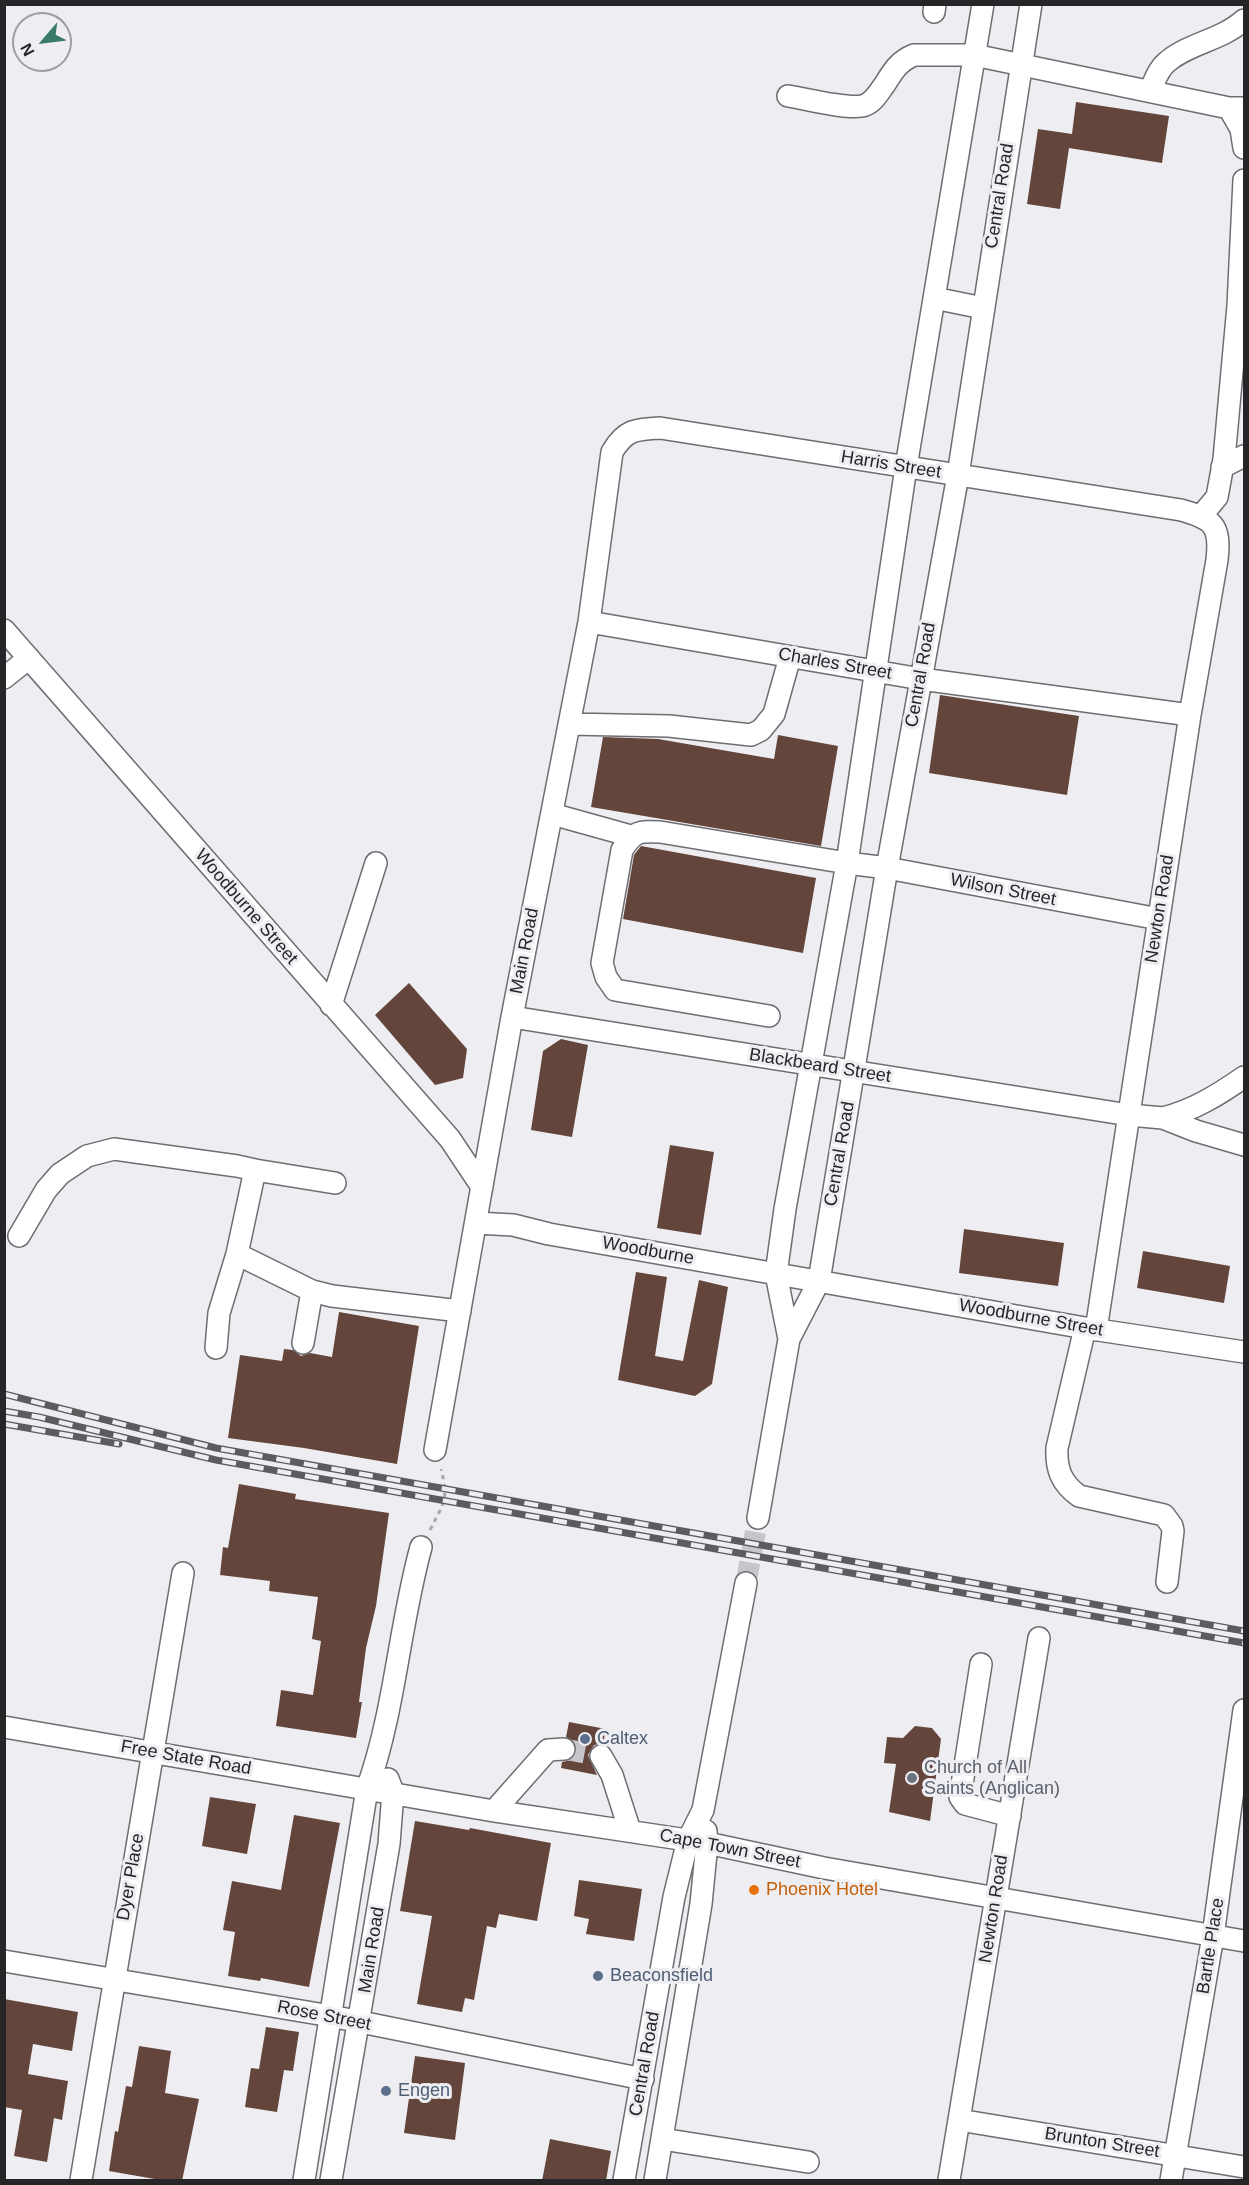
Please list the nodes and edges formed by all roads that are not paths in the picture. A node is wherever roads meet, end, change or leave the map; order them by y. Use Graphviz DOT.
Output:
graph roads {
  1 [pos="983,4"];
  2 [pos="1031,4"];
  3 [pos="1245,20"];
  4 [pos="974,55"];
  5 [pos="1020,64"];
  6 [pos="1150,90"];
  7 [pos="788,96"];
  8 [pos="1237,108"];
  9 [pos="1245,148"];
  10 [pos="1245,180"];
  11 [pos="934,298"];
  12 [pos="983,308"];
  13 [pos="612,452"];
  14 [pos="1245,456"];
  15 [pos="906,467"];
  16 [pos="1222,467"];
  17 [pos="958,475"];
  18 [pos="1201,516"];
  19 [pos="589,622"];
  20 [pos="4,630"];
  21 [pos="790,657"];
  22 [pos="29,658"];
  23 [pos="876,672"];
  24 [pos="4,678"];
  25 [pos="921,679"];
  26 [pos="1190,715"];
  27 [pos="569,724"];
  28 [pos="552,814"];
  29 [pos="631,836"];
  30 [pos="376,863"];
  31 [pos="847,863"];
  32 [pos="886,868"];
  33 [pos="1159,919"];
  34 [pos="331,1005"];
  35 [pos="770,1016"];
  36 [pos="512,1017"];
  37 [pos="811,1064"];
  38 [pos="854,1071"];
  39 [pos="1245,1077"];
  40 [pos="1129,1115"];
  41 [pos="1163,1118"];
  42 [pos="1245,1145"];
  43 [pos="255,1170"];
  44 [pos="335,1183"];
  45 [pos="482,1187"];
  46 [pos="476,1223"];
  47 [pos="19,1236"];
  48 [pos="237,1254"];
  49 [pos="776,1274"];
  50 [pos="819,1281"];
  51 [pos="312,1291"];
  52 [pos="460,1311"];
  53 [pos="1090,1329"];
  54 [pos="789,1339"];
  55 [pos="303,1343"];
  56 [pos="216,1348"];
  57 [pos="1245,1352"];
  58 [pos="435,1449"];
  59 [pos="758,1518"];
  60 [pos="421,1548"];
  61 [pos="183,1573"];
  62 [pos="1167,1582"];
  63 [pos="746,1583"];
  64 [pos="1039,1638"];
  65 [pos="981,1664"];
  66 [pos="1245,1710"];
  67 [pos="4,1727"];
  68 [pos="564,1749"];
  69 [pos="152,1752"];
  70 [pos="379,1756"];
  71 [pos="601,1756"];
  72 [pos="368,1789"];
  73 [pos="393,1792"];
  74 [pos="494,1811"];
  75 [pos="1010,1816"];
  76 [pos="630,1831"];
  77 [pos="697,1841"];
  78 [pos="996,1897"];
  79 [pos="1213,1936"];
  80 [pos="1245,1941"];
  81 [pos="4,1961"];
  82 [pos="113,1981"];
  83 [pos="331,2016"];
  84 [pos="360,2022"];
  85 [pos="643,2079"];
  86 [pos="959,2120"];
  87 [pos="662,2139"];
  88 [pos="1175,2155"];
  89 [pos="808,2163"];
  90 [pos="1245,2167"];
  91 [pos="81,2181"];
  92 [pos="304,2181"];
  93 [pos="331,2181"];
  94 [pos="624,2181"];
  95 [pos="656,2181"];
  96 [pos="949,2181"];
  97 [pos="1171,2181"];
  1 -- 4 [label="street, Central Road"];
  2 -- 5 [label="street, Central Road"];
  3 -- 6 [label="street"];
  4 -- 5 [label="street"];
  4 -- 7 [label="street"];
  4 -- 11 [label="street, Central Road"];
  5 -- 6 [label="street"];
  5 -- 12 [label="street, Central Road"];
  6 -- 8 [label="street"];
  8 -- 9 [label="street"];
  10 -- 16 [label="street"];
  11 -- 12 [label="street"];
  11 -- 15 [label="street, Central Road"];
  12 -- 17 [label="street, Central Road"];
  13 -- 15 [label="street, Harris Street"];
  13 -- 19 [label="street, Main Road"];
  14 -- 16 [label="street"];
  15 -- 17 [label="street, Harris Street"];
  15 -- 23 [label="street, Central Road"];
  16 -- 18 [label="street"];
  17 -- 18 [label="street, Harris Street"];
  17 -- 25 [label="street, Central Road"];
  18 -- 26 [label="street, Newton Road"];
  19 -- 21 [label="street, Charles Street"];
  19 -- 27 [label="street, Main Road"];
  20 -- 22 [label="street, Woodburne Street"];
  21 -- 23 [label="street, Charles Street"];
  21 -- 27 [label="street"];
  22 -- 24 [label="street"];
  22 -- 34 [label="street, Woodburne Street"];
  23 -- 25 [label="street, Charles Street"];
  23 -- 31 [label="street, Central Road"];
  25 -- 26 [label="street, Charles Street"];
  25 -- 32 [label="street, Central Road"];
  26 -- 33 [label="street, Newton Road"];
  27 -- 28 [label="street, Main Road"];
  28 -- 29 [label="street"];
  28 -- 36 [label="street, Main Road"];
  29 -- 31 [label="street, Wilson Street"];
  29 -- 35 [label="street"];
  30 -- 34 [label="street"];
  31 -- 32 [label="street, Wilson Street"];
  31 -- 37 [label="street, Central Road"];
  32 -- 33 [label="street, Wilson Street"];
  32 -- 38 [label="street, Central Road"];
  33 -- 40 [label="street, Newton Road"];
  34 -- 45 [label="street, Woodburne Street"];
  36 -- 37 [label="street, Blackbeard Street"];
  36 -- 45 [label="street, Main Road"];
  37 -- 38 [label="street, Blackbeard Street"];
  37 -- 49 [label="street, Central Road"];
  38 -- 40 [label="street, Blackbeard Street"];
  38 -- 50 [label="street, Central Road"];
  39 -- 41 [label="street"];
  40 -- 41 [label="street, Blackbeard Street"];
  40 -- 53 [label="street, Newton Road"];
  41 -- 42 [label="street"];
  43 -- 44 [label="street"];
  43 -- 47 [label="street"];
  43 -- 48 [label="street"];
  45 -- 46 [label="street, Main Road"];
  46 -- 49 [label="street, Woodburne"];
  46 -- 52 [label="street, Main Road"];
  48 -- 51 [label="street"];
  48 -- 56 [label="street"];
  49 -- 50 [label="street, Woodburne"];
  49 -- 54 [label="street, Central Road"];
  50 -- 53 [label="street, Woodburne Street"];
  50 -- 54 [label="street, Central Road"];
  51 -- 52 [label="street"];
  51 -- 55 [label="street"];
  52 -- 58 [label="street, Main Road"];
  53 -- 57 [label="street, Woodburne Street"];
  53 -- 62 [label="street, Newton Road"];
  54 -- 59 [label="street, Central Road"];
  60 -- 70 [label="street, Main Road"];
  61 -- 69 [label="street, Dyer Place"];
  63 -- 77 [label="street, Central Road"];
  64 -- 75 [label="street, Newton Road"];
  65 -- 75 [label="street"];
  66 -- 79 [label="street, Bartle Place"];
  67 -- 69 [label="street, Free State Road"];
  68 -- 74 [label="street"];
  69 -- 72 [label="street, Free State Road"];
  69 -- 82 [label="street, Dyer Place"];
  70 -- 72 [label="street, Main Road"];
  70 -- 73 [label="street, Main Road"];
  71 -- 76 [label="street"];
  72 -- 73 [label="street, Free State Road"];
  72 -- 83 [label="street, Main Road"];
  73 -- 74 [label="street, Cape Town Street"];
  73 -- 84 [label="street, Main Road"];
  74 -- 76 [label="street, Cape Town Street"];
  75 -- 78 [label="street, Newton Road"];
  76 -- 77 [label="street, Cape Town Street"];
  77 -- 78 [label="street, Cape Town Street"];
  77 -- 85 [label="street, Central Road"];
  77 -- 87 [label="street, Central Road"];
  78 -- 79 [label="street, Cape Town Street"];
  78 -- 86 [label="street, Newton Road"];
  79 -- 80 [label="street, Cape Town Street"];
  79 -- 88 [label="street, Bartle Place"];
  81 -- 82 [label="street, Rose Street"];
  82 -- 83 [label="street, Rose Street"];
  82 -- 91 [label="street, Dyer Place"];
  83 -- 84 [label="street, Rose Street"];
  83 -- 92 [label="street, Main Road"];
  84 -- 85 [label="street, Rose Street"];
  84 -- 93 [label="street, Main Road"];
  85 -- 94 [label="street, Central Road"];
  86 -- 88 [label="street, Brunton Street"];
  86 -- 96 [label="street, Newton Road"];
  87 -- 89 [label="street"];
  87 -- 95 [label="street, Central Road"];
  88 -- 90 [label="street, Brunton Street"];
  88 -- 97 [label="street, Bartle Place"];
}
